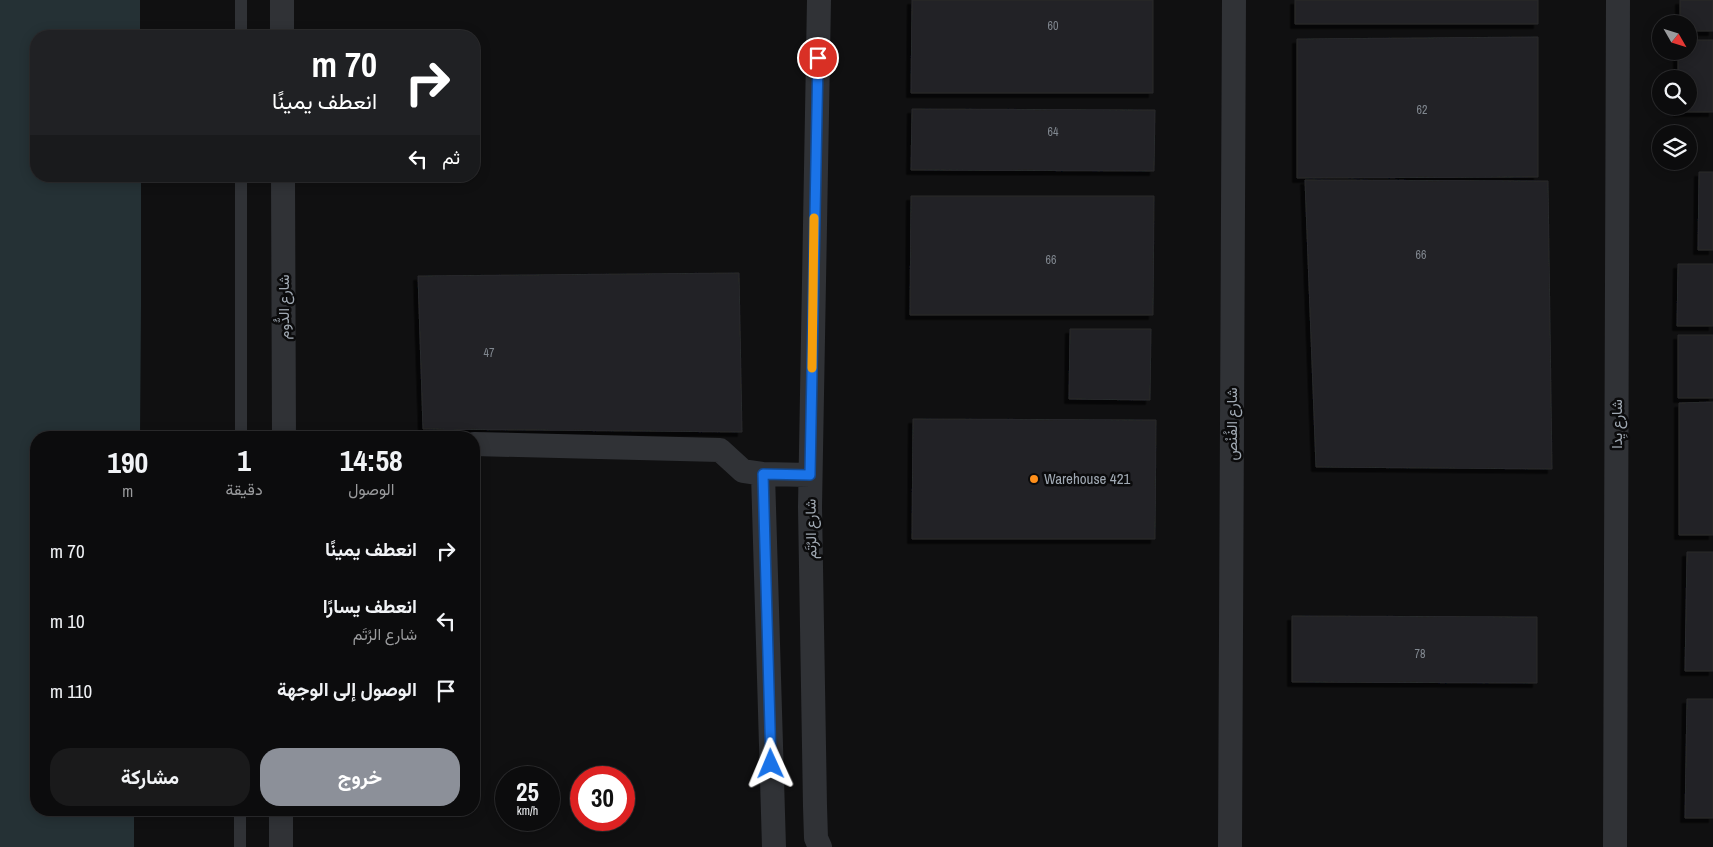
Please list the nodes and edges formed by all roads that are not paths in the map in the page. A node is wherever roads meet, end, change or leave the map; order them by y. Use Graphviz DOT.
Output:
graph roads {
  1 [pos="241,0"];
  2 [pos="282,0"];
  3 [pos="819,0"];
  4 [pos="1234,0"];
  5 [pos="1618,0"];
  6 [pos="241,30"];
  7 [pos="282,30"];
  8 [pos="241,182"];
  9 [pos="283,182"];
  10 [pos="241,431"];
  11 [pos="284,431"];
  12 [pos="480,444"];
  13 [pos="763,474"];
  14 [pos="810,475"];
  15 [pos="240,816"];
  16 [pos="281,816"];
  17 [pos="240,847"];
  18 [pos="281,847"];
  19 [pos="774,847"];
  20 [pos="820,847"];
  21 [pos="1230,847"];
  22 [pos="1615,847"];
  1 -- 6 [label="lane"];
  2 -- 7 [label="street"];
  3 -- 14 [label="street, شارع الرُتَم"];
  4 -- 21 [label="street, شارع الفُنْص"];
  5 -- 22 [label="street, شارع يِدا"];
  8 -- 10 [label="lane"];
  9 -- 11 [label="street, شارع الدُّوم"];
  12 -- 13 [label="street"];
  13 -- 14 [label="street"];
  13 -- 19 [label="street"];
  14 -- 20 [label="street, شارع الرُتَم"];
  15 -- 17 [label="lane"];
  16 -- 18 [label="street"];
}
